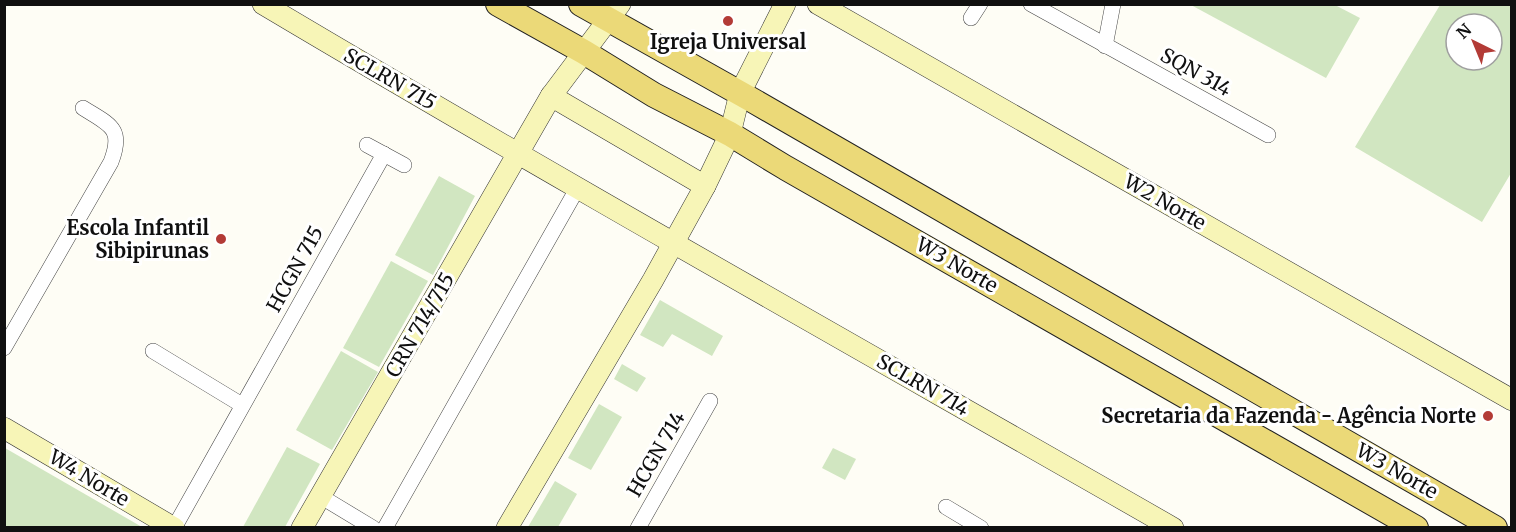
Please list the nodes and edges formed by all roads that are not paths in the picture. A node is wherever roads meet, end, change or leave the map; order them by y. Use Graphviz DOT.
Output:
graph roads {
  1 [pos="263,4"];
  2 [pos="498,4"];
  3 [pos="581,4"];
  4 [pos="785,4"];
  5 [pos="818,4"];
  6 [pos="980,4"];
  7 [pos="1030,4"];
  8 [pos="1113,4"];
  9 [pos="615,13"];
  10 [pos="971,18"];
  11 [pos="1105,46"];
  12 [pos="584,52"];
  13 [pos="740,93"];
  14 [pos="550,96"];
  15 [pos="83,108"];
  16 [pos="730,134"];
  17 [pos="1268,135"];
  18 [pos="367,145"];
  19 [pos="517,152"];
  20 [pos="384,154"];
  21 [pos="861,164"];
  22 [pos="404,165"];
  23 [pos="812,183"];
  24 [pos="705,186"];
  25 [pos="577,189"];
  26 [pos="937,208"];
  27 [pos="859,209"];
  28 [pos="673,242"];
  29 [pos="4,348"];
  30 [pos="153,351"];
  31 [pos="1512,400"];
  32 [pos="710,401"];
  33 [pos="243,405"];
  34 [pos="4,428"];
  35 [pos="320,496"];
  36 [pos="946,507"];
  37 [pos="174,528"];
  38 [pos="302,528"];
  39 [pos="373,528"];
  40 [pos="385,528"];
  41 [pos="507,528"];
  42 [pos="638,528"];
  43 [pos="981,528"];
  44 [pos="1173,528"];
  45 [pos="1416,528"];
  46 [pos="1495,528"];
  1 -- 19 [label="street, SCLRN 715"];
  2 -- 12 [label="main road, W3 Norte"];
  3 -- 9 [label="main road, W3 Norte"];
  4 -- 13 [label="street"];
  5 -- 31 [label="street, W2 Norte"];
  6 -- 10 [label="street"];
  7 -- 11 [label="street, SQN 314"];
  8 -- 11 [label="street"];
  9 -- 12 [label="street, CRN 714/715"];
  9 -- 13 [label="main road, W3 Norte"];
  11 -- 17 [label="street, SQN 314"];
  12 -- 14 [label="street, CRN 714/715"];
  12 -- 16 [label="main road, W3 Norte"];
  13 -- 16 [label="street"];
  13 -- 21 [label="main road, W3 Norte"];
  14 -- 19 [label="street, CRN 714/715"];
  14 -- 24 [label="street"];
  15 -- 29 [label="street"];
  16 -- 23 [label="main road, W3 Norte"];
  16 -- 24 [label="street"];
  18 -- 20 [label="street"];
  19 -- 25 [label="street"];
  19 -- 35 [label="street, CRN 714/715"];
  20 -- 22 [label="street"];
  20 -- 33 [label="street, HCGN 715"];
  21 -- 23 [label="main road"];
  21 -- 26 [label="main road, W3 Norte"];
  23 -- 27 [label="main road, W3 Norte"];
  24 -- 28 [label="street"];
  25 -- 28 [label="street"];
  25 -- 40 [label="street"];
  26 -- 27 [label="main road"];
  26 -- 46 [label="main road, W3 Norte"];
  27 -- 45 [label="main road, W3 Norte"];
  28 -- 41 [label="street"];
  28 -- 44 [label="street, SCLRN 714"];
  30 -- 33 [label="street"];
  32 -- 42 [label="street, HCGN 714"];
  33 -- 37 [label="street, HCGN 715"];
  34 -- 37 [label="street, W4 Norte"];
  35 -- 38 [label="street, CRN 714/715"];
  35 -- 39 [label="street"];
  36 -- 43 [label="street"];
}
